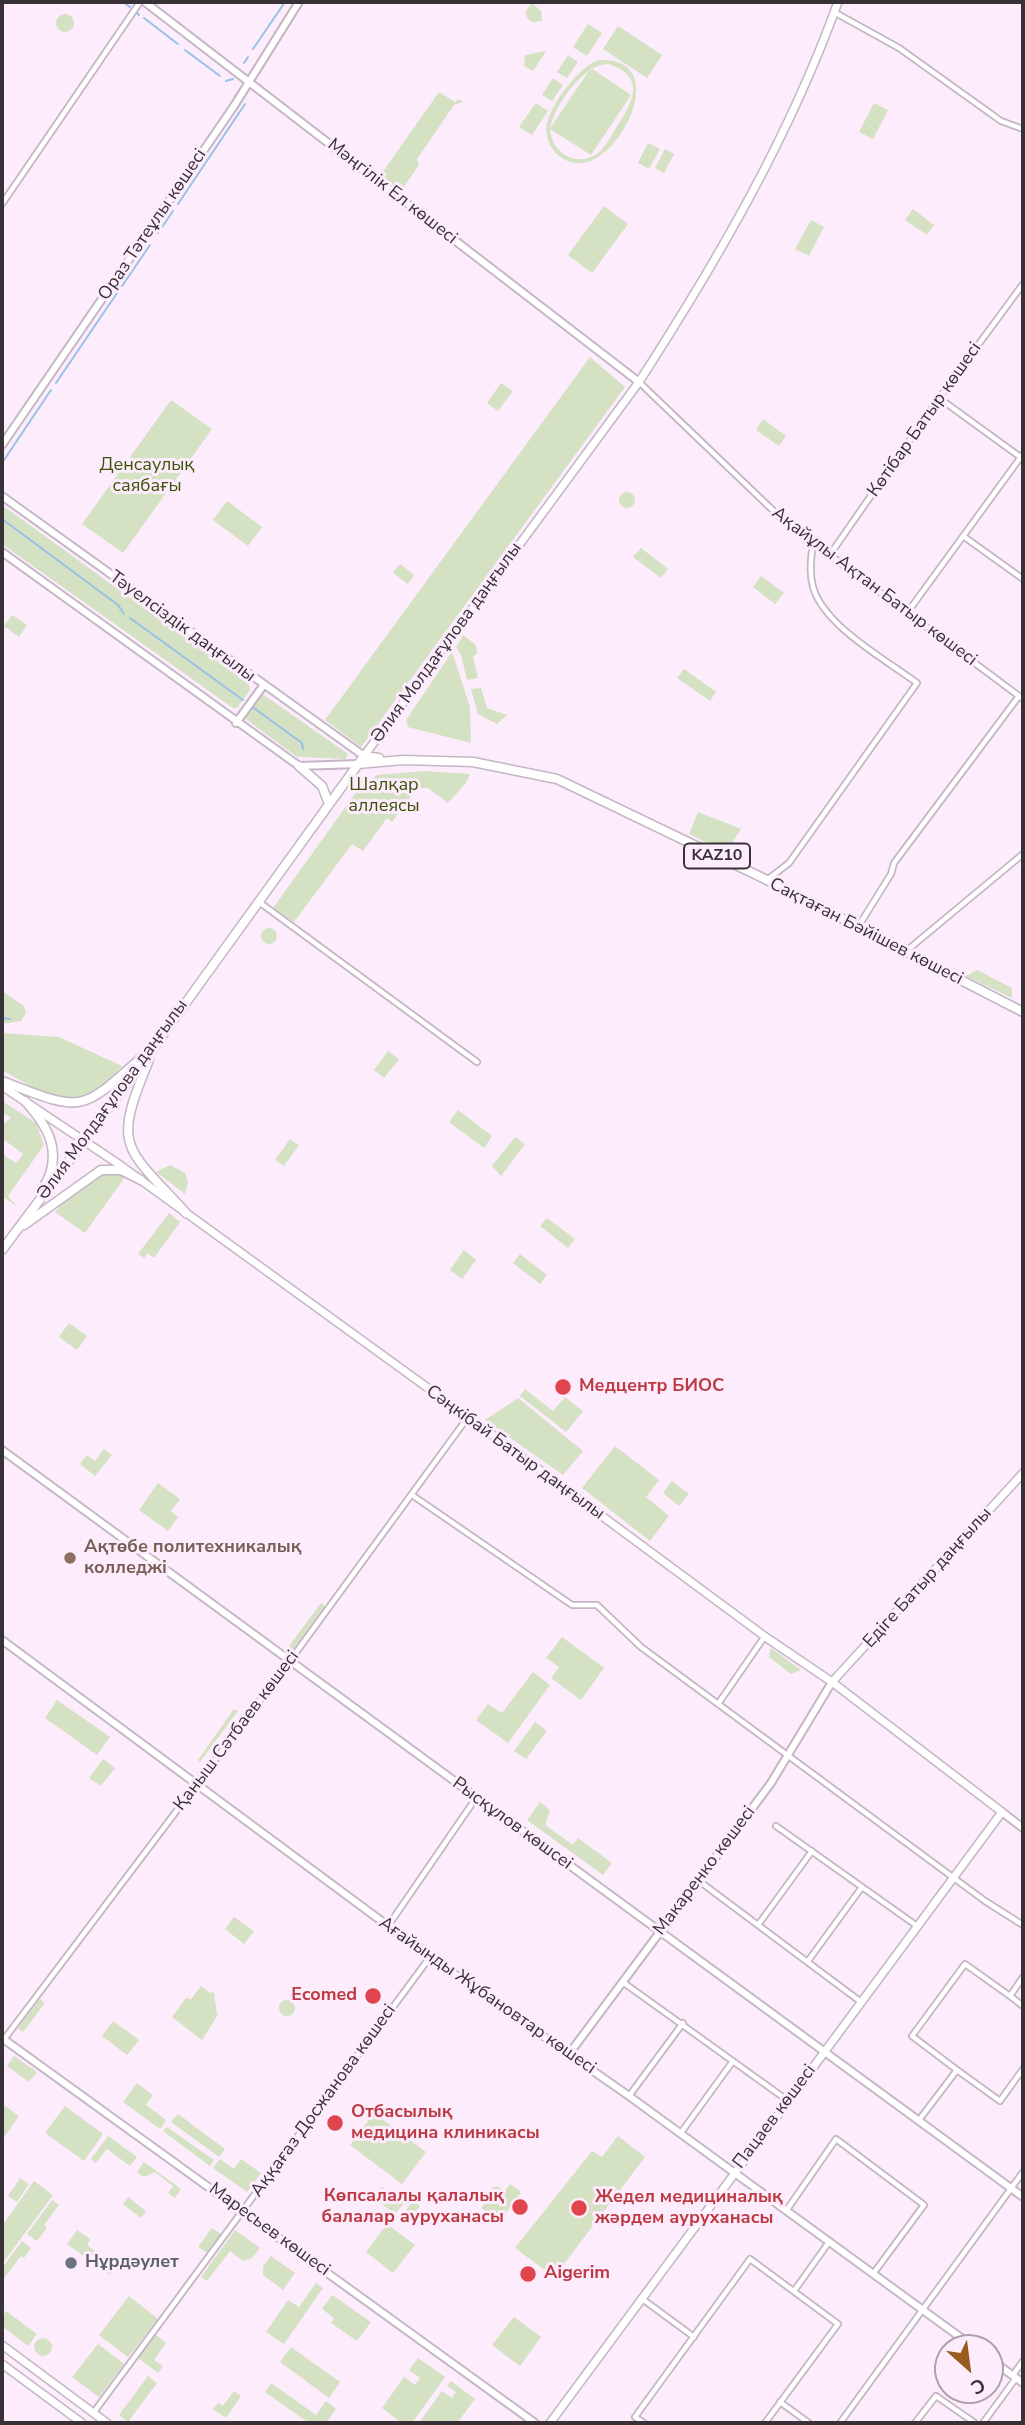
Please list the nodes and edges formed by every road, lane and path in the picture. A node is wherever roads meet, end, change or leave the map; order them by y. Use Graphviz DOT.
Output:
graph roads {
  1 [pos="143,2"];
  2 [pos="299,2"];
  3 [pos="838,2"];
  4 [pos="834,12"];
  5 [pos="249,80"];
  6 [pos="1023,129"];
  7 [pos="2,204"];
  8 [pos="1023,284"];
  9 [pos="639,382"];
  10 [pos="939,398"];
  11 [pos="2,445"];
  12 [pos="1023,457"];
  13 [pos="2,496"];
  14 [pos="963,536"];
  15 [pos="813,543"];
  16 [pos="2,552"];
  17 [pos="829,556"];
  18 [pos="1023,579"];
  19 [pos="907,613"];
  20 [pos="263,686"];
  21 [pos="1021,697"];
  22 [pos="236,723"];
  23 [pos="361,760"];
  24 [pos="299,766"];
  25 [pos="329,804"];
  26 [pos="1023,854"];
  27 [pos="767,880"];
  28 [pos="258,901"];
  29 [pos="857,928"];
  30 [pos="904,953"];
  31 [pos="1023,1012"];
  32 [pos="156,1044"];
  33 [pos="477,1062"];
  34 [pos="2,1083"];
  35 [pos="25,1101"];
  36 [pos="84,1141"];
  37 [pos="141,1180"];
  38 [pos="186,1213"];
  39 [pos="29,1214"];
  40 [pos="16,1231"];
  41 [pos="2,1250"];
  42 [pos="468,1417"];
  43 [pos="2,1450"];
  44 [pos="1023,1473"];
  45 [pos="412,1495"];
  46 [pos="765,1636"];
  47 [pos="2,1640"];
  48 [pos="289,1662"];
  49 [pos="832,1682"];
  50 [pos="718,1704"];
  51 [pos="788,1756"];
  52 [pos="196,1784"];
  53 [pos="476,1798"];
  54 [pos="1002,1812"];
  55 [pos="776,1826"];
  56 [pos="1023,1828"];
  57 [pos="812,1851"];
  58 [pos="953,1877"];
  59 [pos="699,1881"];
  60 [pos="862,1888"];
  61 [pos="758,1925"];
  62 [pos="1023,1925"];
  63 [pos="388,1926"];
  64 [pos="917,1926"];
  65 [pos="661,1931"];
  66 [pos="430,1957"];
  67 [pos="808,1961"];
  68 [pos="1023,1977"];
  69 [pos="624,1983"];
  70 [pos="1010,1996"];
  71 [pos="861,2002"];
  72 [pos="1023,2006"];
  73 [pos="683,2023"];
  74 [pos="2,2040"];
  75 [pos="825,2050"];
  76 [pos="569,2054"];
  77 [pos="734,2061"];
  78 [pos="1023,2069"];
  79 [pos="957,2070"];
  80 [pos="629,2096"];
  81 [pos="787,2100"];
  82 [pos="919,2120"];
  83 [pos="680,2134"];
  84 [pos="1023,2172"];
  85 [pos="733,2173"];
  86 [pos="1011,2189"];
  87 [pos="1023,2197"];
  88 [pos="786,2211"];
  89 [pos="243,2212"];
  90 [pos="829,2242"];
  91 [pos="873,2274"];
  92 [pos="794,2291"];
  93 [pos="640,2298"];
  94 [pos="923,2310"];
  95 [pos="956,2334"];
  96 [pos="694,2337"];
  97 [pos="2,2345"];
  98 [pos="1023,2361"];
  99 [pos="2,2364"];
  100 [pos="1004,2370"];
  101 [pos="1014,2377"];
  102 [pos="1023,2383"];
  103 [pos="780,2402"];
  104 [pos="93,2413"];
  105 [pos="82,2423"];
  106 [pos="107,2423"];
  107 [pos="535,2423"];
  108 [pos="550,2423"];
  109 [pos="644,2423"];
  110 [pos="765,2423"];
  111 [pos="809,2423"];
  112 [pos="840,2423"];
  113 [pos="915,2423"];
  114 [pos="975,2423"];
  115 [pos="983,2423"];
  1 -- 5 [label="street, Мәңгілік Ел көшесі"];
  1 -- 7 [label="street"];
  2 -- 5 [label="street, Ораз Тәтеұлы көшесі"];
  3 -- 4 [label="main road, Әлия Молдағұлова даңғылы"];
  4 -- 6 [label="street"];
  4 -- 9 [label="main road, Әлия Молдағұлова даңғылы"];
  5 -- 9 [label="street, Мәңгілік Ел көшесі"];
  5 -- 11 [label="street, Ораз Тәтеұлы көшесі"];
  8 -- 10 [label="street, Көтібар Батыр көшесі"];
  9 -- 15 [label="street, Ақайұлы Ақтан Батыр көшесі"];
  9 -- 23 [label="main road, Әлия Молдағұлова даңғылы"];
  10 -- 12 [label="street"];
  10 -- 17 [label="street, Көтібар Батыр көшесі"];
  12 -- 14 [label="street"];
  13 -- 20 [label="street, Тәуелсіздік даңғылы"];
  14 -- 18 [label="street"];
  14 -- 19 [label="street"];
  15 -- 17 [label="street, Ақайұлы Ақтан Батыр көшесі"];
  15 -- 27 [label="street"];
  16 -- 22 [label="street"];
  17 -- 19 [label="street, Ақайұлы Ақтан Батыр көшесі"];
  19 -- 21 [label="street, Ақайұлы Ақтан Батыр көшесі"];
  20 -- 22 [label="street"];
  20 -- 23 [label="street, Тәуелсіздік даңғылы"];
  21 -- 29 [label="street"];
  22 -- 24 [label="street"];
  23 -- 24 [label="street"];
  23 -- 25 [label="main road, Әлия Молдағұлова даңғылы"];
  23 -- 27 [label="main road, Сақтаған Бәйішев көшесі / KAZ10"];
  24 -- 25 [label="main road"];
  25 -- 28 [label="main road, Әлия Молдағұлова даңғылы"];
  26 -- 30 [label="street"];
  27 -- 29 [label="main road, Сақтаған Бәйішев көшесі / KAZ10"];
  28 -- 32 [label="main road, Әлия Молдағұлова даңғылы"];
  28 -- 33 [label="street"];
  29 -- 30 [label="main road, Сақтаған Бәйішев көшесі / KAZ10"];
  30 -- 31 [label="main road, Сақтаған Бәйішев көшесі / KAZ10"];
  32 -- 34 [label="main road"];
  32 -- 36 [label="main road, Әлия Молдағұлова даңғылы"];
  32 -- 38 [label="main road"];
  34 -- 35 [label="main road, Сәңкібай Батыр даңғылы"];
  35 -- 36 [label="main road, Сәңкібай Батыр даңғылы"];
  35 -- 39 [label="main road"];
  36 -- 37 [label="main road, Сәңкібай Батыр даңғылы"];
  36 -- 39 [label="main road, Әлия Молдағұлова даңғылы"];
  37 -- 38 [label="main road, Сәңкібай Батыр даңғылы"];
  37 -- 40 [label="main road"];
  38 -- 42 [label="main road, Сәңкібай Батыр даңғылы"];
  39 -- 40 [label="main road, Әлия Молдағұлова даңғылы"];
  40 -- 41 [label="main road, Әлия Молдағұлова даңғылы"];
  42 -- 45 [label="street, Қаныш Сәтбаев көшесі"];
  42 -- 46 [label="main road, Сәңкібай Батыр даңғылы"];
  43 -- 48 [label="street, Рысқұлов көшсеі"];
  44 -- 49 [label="main road, Едіге Батыр даңғылы"];
  45 -- 48 [label="street, Қаныш Сәтбаев көшесі"];
  45 -- 50 [label="street"];
  46 -- 49 [label="main road, Сәңкібай Батыр даңғылы"];
  46 -- 50 [label="street"];
  47 -- 52 [label="street, Ағайынды Жұбановтар көшесі"];
  48 -- 52 [label="street, Қаныш Сәтбаев көшесі"];
  48 -- 53 [label="street, Рысқұлов көшсеі"];
  49 -- 51 [label="street, Макаренко көшесі"];
  49 -- 54 [label="main road, Сәңкібай Батыр даңғылы"];
  50 -- 51 [label="street"];
  51 -- 58 [label="street"];
  51 -- 59 [label="street, Макаренко көшесі"];
  52 -- 63 [label="street, Ағайынды Жұбановтар көшесі"];
  52 -- 74 [label="street, Қаныш Сәтбаев көшесі"];
  53 -- 63 [label="street"];
  53 -- 65 [label="street, Рысқұлов көшсеі"];
  54 -- 56 [label="street, Сәңкібай Батыр даңғылы"];
  54 -- 58 [label="main road, Пацаев көшесі"];
  55 -- 57 [label="street"];
  57 -- 60 [label="street"];
  57 -- 61 [label="street"];
  58 -- 62 [label="street"];
  58 -- 64 [label="main road, Пацаев көшесі"];
  59 -- 61 [label="street"];
  59 -- 65 [label="street, Макаренко көшесі"];
  60 -- 64 [label="street"];
  60 -- 67 [label="street"];
  61 -- 67 [label="street"];
  63 -- 66 [label="street, Ағайынды Жұбановтар көшесі"];
  64 -- 71 [label="main road, Пацаев көшесі"];
  65 -- 69 [label="street, Макаренко көшесі"];
  65 -- 75 [label="street, Рысқұлов көшсеі"];
  66 -- 76 [label="street, Ағайынды Жұбановтар көшесі"];
  66 -- 89 [label="street, Аққағаз Досжанова көшесі"];
  67 -- 71 [label="street"];
  68 -- 70 [label="street"];
  69 -- 73 [label="street"];
  69 -- 76 [label="street, Макаренко көшесі"];
  70 -- 72 [label="street"];
  70 -- 79 [label="street"];
  71 -- 75 [label="main road, Пацаев көшесі"];
  73 -- 77 [label="street"];
  73 -- 80 [label="street"];
  74 -- 89 [label="street, Маресьев көшесі"];
  75 -- 81 [label="main road, Пацаев көшесі"];
  75 -- 82 [label="street, Рысқұлов көшсеі"];
  76 -- 80 [label="street, Ағайынды Жұбановтар көшесі"];
  77 -- 81 [label="street"];
  77 -- 83 [label="street"];
  78 -- 79 [label="street"];
  79 -- 82 [label="street"];
  80 -- 83 [label="street, Ағайынды Жұбановтар көшесі"];
  81 -- 85 [label="main road, Пацаев көшесі"];
  82 -- 86 [label="street, Рысқұлов көшсеі"];
  83 -- 85 [label="street, Ағайынды Жұбановтар көшесі"];
  84 -- 86 [label="street"];
  85 -- 88 [label="street, Ағайынды Жұбановтар көшесі"];
  85 -- 93 [label="main road, Пацаев көшесі"];
  86 -- 87 [label="street, Рысқұлов көшсеі"];
  86 -- 94 [label="street"];
  88 -- 90 [label="street, Ағайынды Жұбановтар көшесі"];
  88 -- 91 [label="street"];
  89 -- 104 [label="street, Аққағаз Досжанова көшесі"];
  89 -- 107 [label="street, Маресьев көшесі"];
  90 -- 91 [label="street, Ағайынды Жұбановтар көшесі"];
  90 -- 92 [label="street"];
  91 -- 94 [label="street, Ағайынды Жұбановтар көшесі"];
  92 -- 96 [label="street"];
  92 -- 103 [label="street"];
  93 -- 96 [label="street"];
  93 -- 108 [label="main road, Пацаев көшесі"];
  94 -- 95 [label="street, Ағайынды Жұбановтар көшесі"];
  94 -- 112 [label="street"];
  96 -- 109 [label="street"];
  97 -- 104 [label="main road"];
  98 -- 101 [label="street"];
  99 -- 105 [label="main road"];
  100 -- 101 [label="street"];
  101 -- 102 [label="street"];
  101 -- 115 [label="street"];
  103 -- 110 [label="street"];
  103 -- 111 [label="street"];
  104 -- 106 [label="main road"];
  113 -- 114 [label="street"];
}
